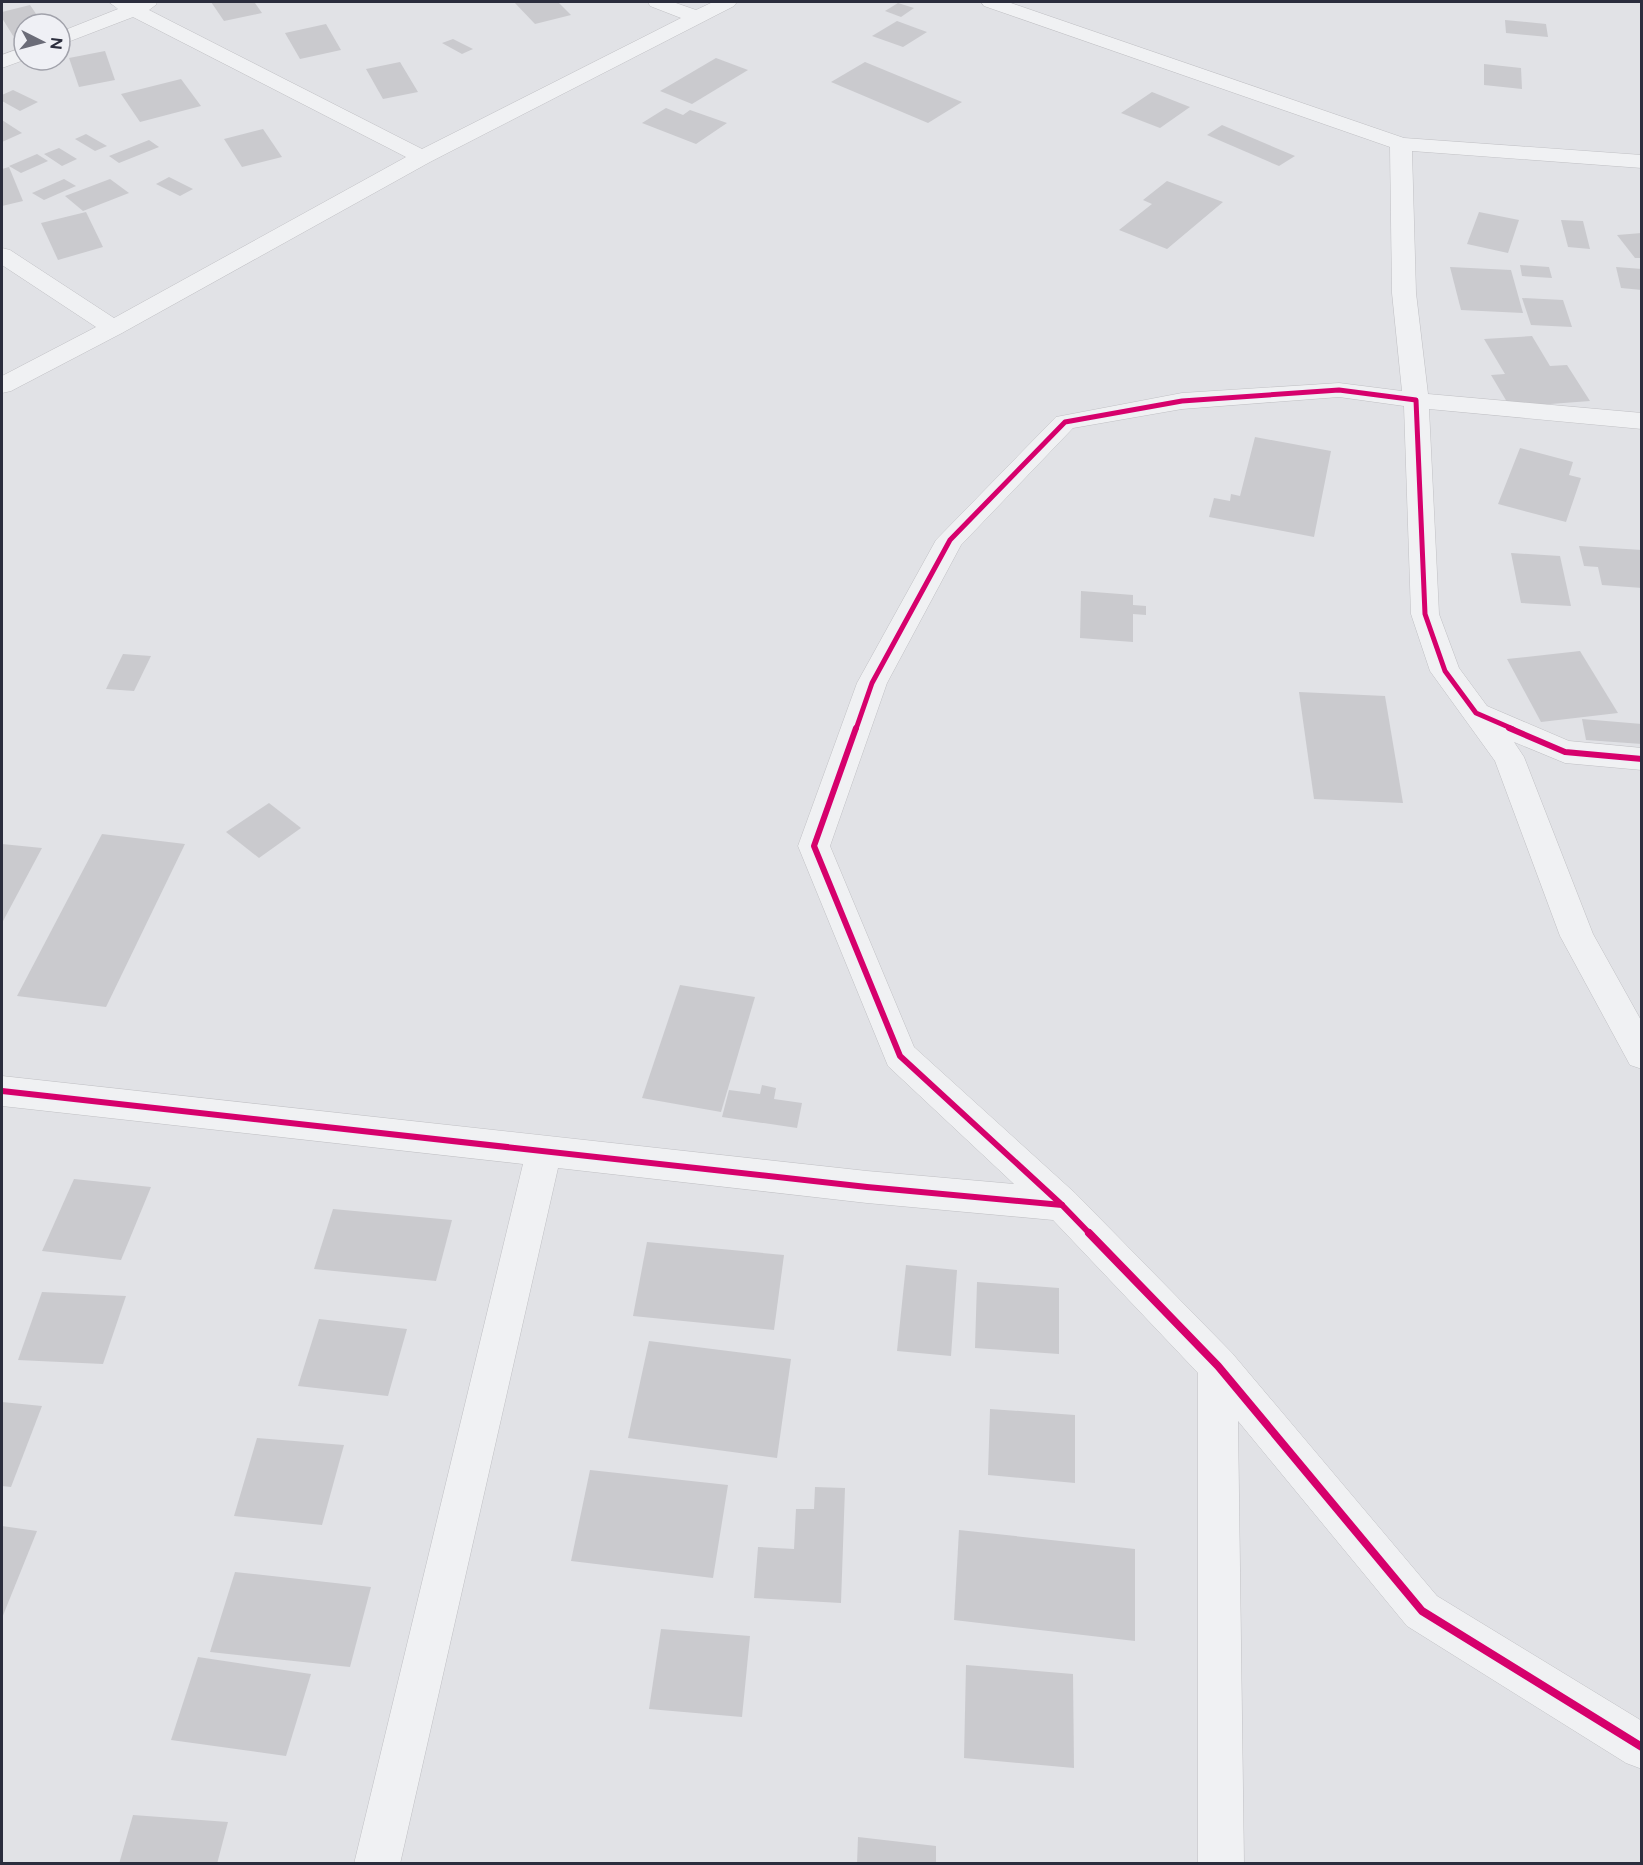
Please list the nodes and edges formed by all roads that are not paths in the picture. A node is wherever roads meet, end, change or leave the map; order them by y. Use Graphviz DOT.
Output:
graph roads {
  1 [pos="154,2"];
  2 [pos="657,2"];
  3 [pos="727,2"];
  4 [pos="991,2"];
  5 [pos="127,5"];
  6 [pos="697,17"];
  7 [pos="72,33"];
  8 [pos="1401,144"];
  9 [pos="422,157"];
  10 [pos="1641,162"];
  11 [pos="2,255"];
  12 [pos="113,328"];
  13 [pos="2,386"];
  14 [pos="1416,400"];
  15 [pos="1641,422"];
  16 [pos="1476,713"];
  17 [pos="1641,759"];
  18 [pos="1641,1055"];
  19 [pos="2,1091"];
  20 [pos="544,1152"];
  21 [pos="1062,1205"];
  22 [pos="1218,1366"];
  23 [pos="1641,1747"];
  24 [pos="377,1863"];
  25 [pos="1221,1863"];
  1 -- 5 [label="street"];
  2 -- 6 [label="street"];
  3 -- 6 [label="street"];
  4 -- 8 [label="street"];
  5 -- 7 [label="street"];
  5 -- 9 [label="street"];
  6 -- 9 [label="street"];
  8 -- 10 [label="street"];
  8 -- 14 [label="street"];
  9 -- 12 [label="street"];
  11 -- 12 [label="street"];
  12 -- 13 [label="street"];
  14 -- 15 [label="street"];
  14 -- 16 [label="street"];
  14 -- 21 [label="street"];
  16 -- 17 [label="street"];
  16 -- 18 [label="street"];
  19 -- 20 [label="street"];
  20 -- 21 [label="street"];
  20 -- 24 [label="street"];
  21 -- 22 [label="street"];
  22 -- 23 [label="street"];
  22 -- 25 [label="street"];
}
